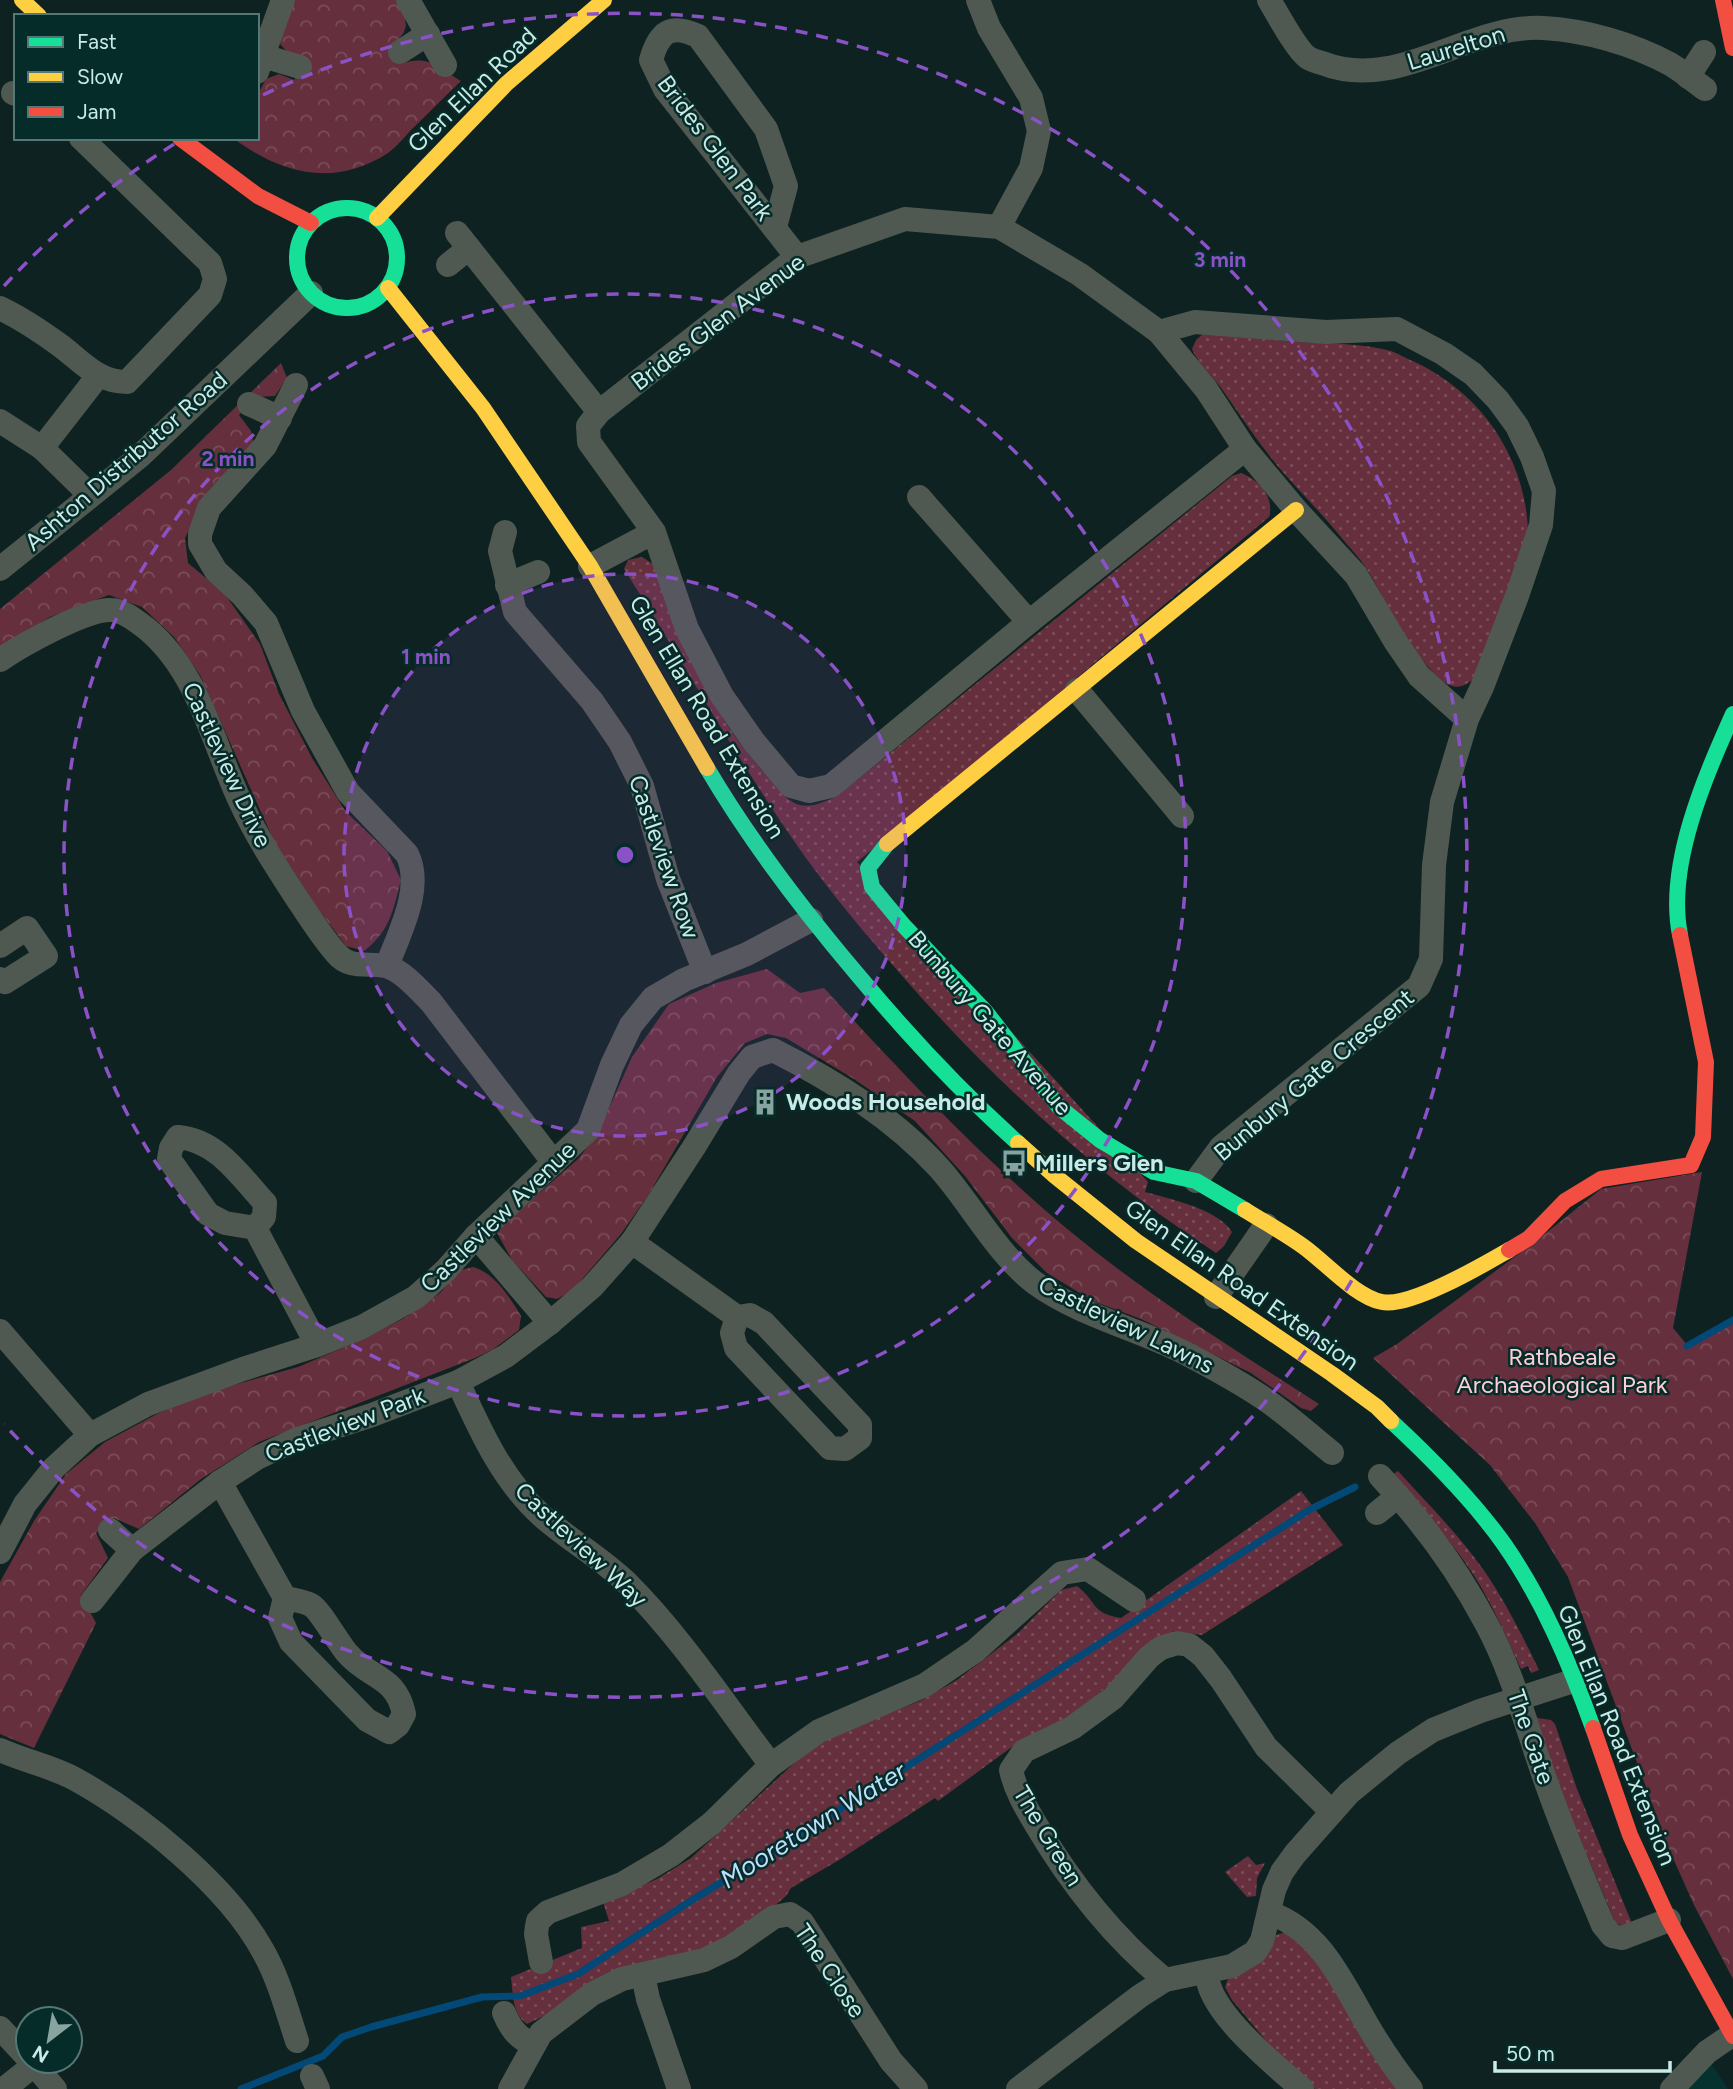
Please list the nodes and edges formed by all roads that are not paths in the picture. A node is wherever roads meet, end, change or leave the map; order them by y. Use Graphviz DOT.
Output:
graph roads {
  1 [pos="22,0"];
  2 [pos="283,0"];
  3 [pos="408,0"];
  4 [pos="604,0"];
  5 [pos="978,0"];
  6 [pos="1269,0"];
  7 [pos="1723,0"];
  8 [pos="37,14"];
  9 [pos="428,34"];
  10 [pos="1733,48"];
  11 [pos="400,52"];
  12 [pos="1704,52"];
  13 [pos="260,64"];
  14 [pos="445,65"];
  15 [pos="300,68"];
  16 [pos="83,140"];
  17 [pos="183,140"];
  18 [pos="377,218"];
  19 [pos="311,223"];
  20 [pos="775,227"];
  21 [pos="999,228"];
  22 [pos="797,257"];
  23 [pos="448,265"];
  24 [pos="388,288"];
  25 [pos="311,293"];
  26 [pos="0,308"];
  27 [pos="1159,332"];
  28 [pos="98,376"];
  29 [pos="296,385"];
  30 [pos="249,404"];
  31 [pos="598,412"];
  32 [pos="280,418"];
  33 [pos="0,421"];
  34 [pos="41,448"];
  35 [pos="1245,449"];
  36 [pos="90,495"];
  37 [pos="919,497"];
  38 [pos="1296,510"];
  39 [pos="505,532"];
  40 [pos="654,532"];
  41 [pos="590,566"];
  42 [pos="0,569"];
  43 [pos="538,572"];
  44 [pos="507,584"];
  45 [pos="1029,622"];
  46 [pos="0,660"];
  47 [pos="1077,690"];
  48 [pos="1733,714"];
  49 [pos="1467,719"];
  50 [pos="1182,816"];
  51 [pos="811,920"];
  52 [pos="0,946"];
  53 [pos="387,967"];
  54 [pos="705,972"];
  55 [pos="0,979"];
  56 [pos="739,1073"];
  57 [pos="554,1163"];
  58 [pos="1196,1181"];
  59 [pos="1266,1225"];
  60 [pos="254,1228"];
  61 [pos="476,1236"];
  62 [pos="632,1242"];
  63 [pos="1216,1297"];
  64 [pos="737,1317"];
  65 [pos="550,1323"];
  66 [pos="0,1331"];
  67 [pos="317,1345"];
  68 [pos="458,1382"];
  69 [pos="90,1435"];
  70 [pos="1332,1453"];
  71 [pos="1380,1476"];
  72 [pos="220,1482"];
  73 [pos="1398,1496"];
  74 [pos="1377,1513"];
  75 [pos="110,1530"];
  76 [pos="131,1550"];
  77 [pos="0,1552"];
  78 [pos="285,1598"];
  79 [pos="1134,1600"];
  80 [pos="92,1601"];
  81 [pos="1576,1680"];
  82 [pos="1518,1699"];
  83 [pos="1,1754"];
  84 [pos="771,1765"];
  85 [pos="1332,1812"];
  86 [pos="1270,1913"];
  87 [pos="1669,1920"];
  88 [pos="541,1962"];
  89 [pos="1207,1973"];
  90 [pos="643,1975"];
  91 [pos="1165,1980"];
  92 [pos="504,2013"];
  93 [pos="0,2028"];
  94 [pos="1733,2035"];
  95 [pos="297,2041"];
  96 [pos="14,2045"];
  97 [pos="533,2045"];
  98 [pos="23,2075"];
  99 [pos="40,2075"];
  100 [pos="1678,2087"];
  101 [pos="4,2089"];
  102 [pos="55,2089"];
  103 [pos="510,2089"];
  104 [pos="679,2089"];
  105 [pos="916,2089"];
  106 [pos="1018,2089"];
  107 [pos="1302,2089"];
  108 [pos="1411,2089"];
  1 -- 8 [label="street"];
  2 -- 13 [label="street"];
  3 -- 9 [label="street"];
  4 -- 18 [label="street, Glen Ellan Road"];
  5 -- 21 [label="street"];
  6 -- 12 [label="street, Laurelton"];
  7 -- 10 [label="street"];
  9 -- 11 [label="street"];
  9 -- 14 [label="street"];
  13 -- 15 [label="street"];
  16 -- 28 [label="street"];
  17 -- 19 [label="street"];
  18 -- 19 [label="street"];
  18 -- 24 [label="street"];
  19 -- 25 [label="street"];
  20 -- 20 [label="street, Brides Glen Park"];
  20 -- 22 [label="street, Brides Glen Park"];
  21 -- 22 [label="street, Brides Glen Avenue"];
  21 -- 27 [label="street, Brides Glen Avenue"];
  22 -- 31 [label="street, Brides Glen Avenue"];
  23 -- 31 [label="street"];
  24 -- 25 [label="street"];
  24 -- 41 [label="street, Glen Ellan Road Extension"];
  25 -- 36 [label="street, Ashton Distributor Road"];
  26 -- 28 [label="street"];
  27 -- 35 [label="street, Brides Glen Avenue"];
  27 -- 49 [label="street, Bunbury Gate Crescent"];
  28 -- 34 [label="street"];
  29 -- 32 [label="street"];
  30 -- 32 [label="street"];
  31 -- 40 [label="street"];
  32 -- 53 [label="street"];
  33 -- 34 [label="street"];
  34 -- 36 [label="street"];
  35 -- 38 [label="street"];
  35 -- 45 [label="street"];
  36 -- 42 [label="street, Ashton Distributor Road"];
  37 -- 45 [label="street"];
  38 -- 47 [label="street, Bunbury Gate Avenue"];
  38 -- 49 [label="street"];
  39 -- 44 [label="street, Castleview Row"];
  40 -- 41 [label="street"];
  40 -- 45 [label="street"];
  41 -- 51 [label="street, Glen Ellan Road Extension"];
  43 -- 44 [label="street"];
  44 -- 54 [label="street, Castleview Row"];
  46 -- 53 [label="street, Castleview Drive"];
  47 -- 50 [label="street"];
  47 -- 58 [label="street, Bunbury Gate Avenue"];
  48 -- 59 [label="street, Bunbury Gate Avenue"];
  49 -- 58 [label="street, Bunbury Gate Crescent"];
  51 -- 54 [label="street, Castleview Avenue"];
  51 -- 63 [label="street, Glen Ellan Road Extension"];
  52 -- 55 [label="street"];
  53 -- 57 [label="street, Castleview Drive"];
  54 -- 57 [label="street, Castleview Avenue"];
  56 -- 62 [label="street, Castleview Park"];
  56 -- 70 [label="street, Castleview Lawns"];
  57 -- 61 [label="street, Castleview Avenue"];
  58 -- 59 [label="street, Bunbury Gate Avenue"];
  59 -- 63 [label="street"];
  60 -- 67 [label="street"];
  61 -- 65 [label="street"];
  61 -- 67 [label="street, Castleview Avenue"];
  62 -- 64 [label="street"];
  62 -- 65 [label="street, Castleview Park"];
  63 -- 81 [label="street, Glen Ellan Road Extension"];
  64 -- 64 [label="street"];
  65 -- 68 [label="street, Castleview Park"];
  66 -- 69 [label="street"];
  67 -- 69 [label="street, Castleview Avenue"];
  68 -- 72 [label="street, Castleview Park"];
  68 -- 84 [label="street, Castleview Way"];
  69 -- 77 [label="street, Castleview Avenue"];
  71 -- 73 [label="street, The Gate"];
  72 -- 76 [label="street, Castleview Park"];
  72 -- 78 [label="street"];
  73 -- 74 [label="street"];
  73 -- 82 [label="street, The Gate"];
  75 -- 76 [label="street"];
  76 -- 80 [label="street, Castleview Park"];
  78 -- 78 [label="street"];
  79 -- 84 [label="street"];
  81 -- 82 [label="street"];
  81 -- 87 [label="street, Glen Ellan Road Extension"];
  82 -- 85 [label="street"];
  82 -- 87 [label="street, The Gate"];
  83 -- 95 [label="street"];
  84 -- 88 [label="street"];
  85 -- 86 [label="street"];
  85 -- 91 [label="street, The Green"];
  86 -- 89 [label="street"];
  86 -- 108 [label="street"];
  87 -- 94 [label="street, Glen Ellan Road Extension"];
  89 -- 91 [label="street"];
  89 -- 107 [label="street"];
  90 -- 97 [label="street, The Close"];
  90 -- 104 [label="street"];
  90 -- 105 [label="street, The Close"];
  91 -- 106 [label="street"];
  92 -- 97 [label="street"];
  93 -- 96 [label="street"];
  94 -- 100 [label="street"];
  97 -- 103 [label="street, The Close"];
  98 -- 101 [label="street"];
  99 -- 102 [label="street"];
}
